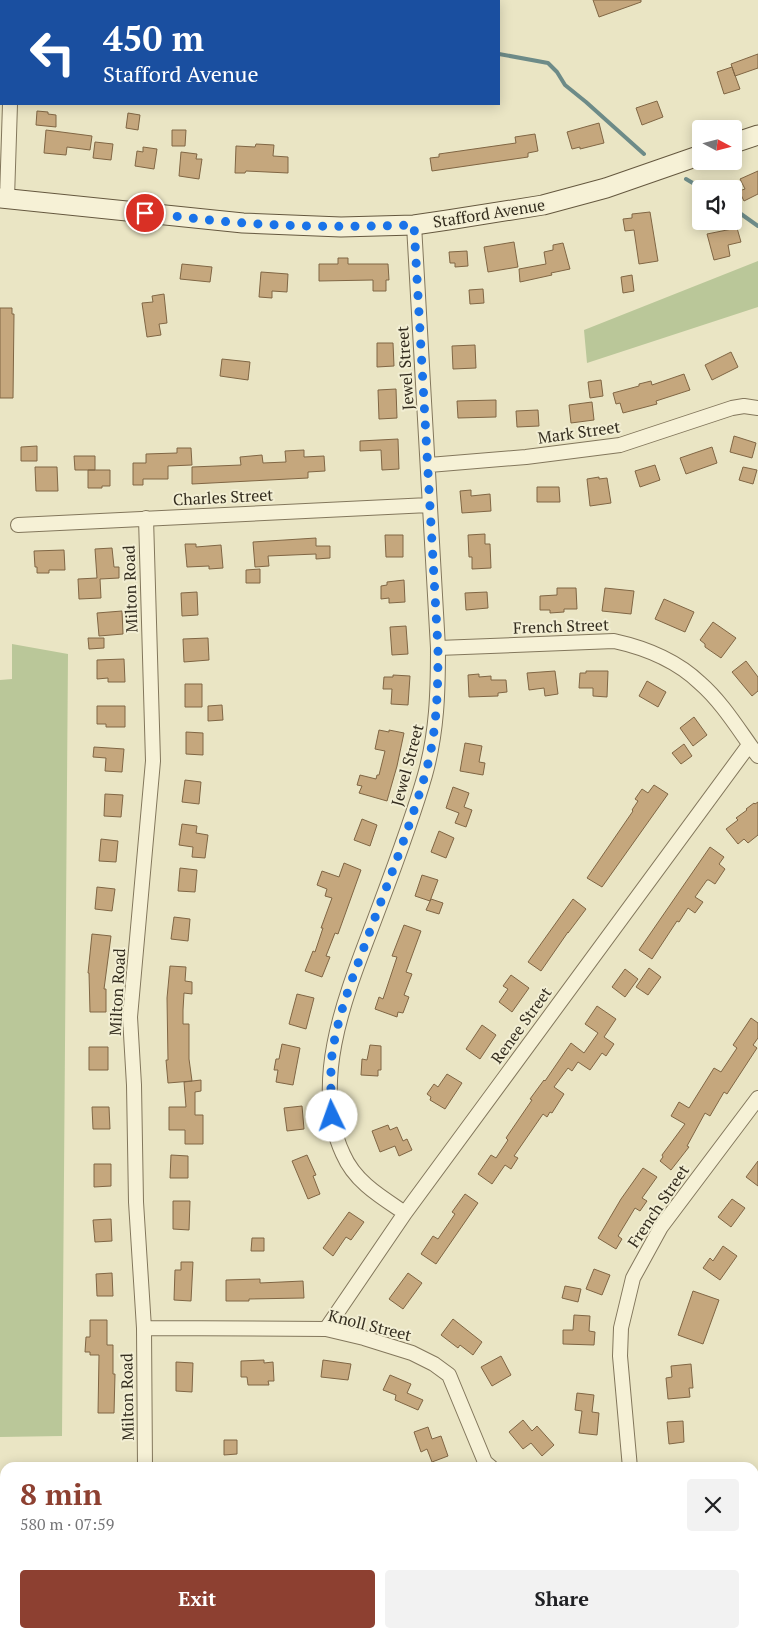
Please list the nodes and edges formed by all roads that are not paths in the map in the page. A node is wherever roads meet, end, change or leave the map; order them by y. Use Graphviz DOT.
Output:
graph roads {
  1 [pos="10,105"];
  2 [pos="758,135"];
  3 [pos="742,141"];
  4 [pos="692,158"];
  5 [pos="4,198"];
  6 [pos="414,225"];
  7 [pos="758,408"];
  8 [pos="428,465"];
  9 [pos="429,505"];
  10 [pos="146,518"];
  11 [pos="18,525"];
  12 [pos="438,648"];
  13 [pos="749,744"];
  14 [pos="758,756"];
  15 [pos="758,1098"];
  16 [pos="405,1213"];
  17 [pos="144,1328"];
  18 [pos="326,1329"];
  19 [pos="145,1462"];
  20 [pos="485,1462"];
  21 [pos="629,1462"];
  1 -- 5 [label="street"];
  2 -- 3 [label="main road"];
  4 -- 6 [label="main road, Stafford Avenue"];
  5 -- 6 [label="main road, Stafford Avenue"];
  6 -- 8 [label="street, Jewel Street"];
  7 -- 8 [label="street, Mark Street"];
  8 -- 9 [label="street, Jewel Street"];
  9 -- 10 [label="street, Charles Street"];
  9 -- 12 [label="street, Jewel Street"];
  10 -- 11 [label="street, Charles Street"];
  10 -- 17 [label="street, Milton Road"];
  12 -- 13 [label="street, French Street"];
  12 -- 16 [label="street, Jewel Street"];
  13 -- 14 [label="street, French Street"];
  13 -- 16 [label="street, Renee Street"];
  15 -- 21 [label="street, French Street"];
  16 -- 18 [label="street, Renee Street"];
  17 -- 18 [label="street, Knoll Street"];
  17 -- 19 [label="street, Milton Road"];
  18 -- 20 [label="street, Knoll Street"];
}
